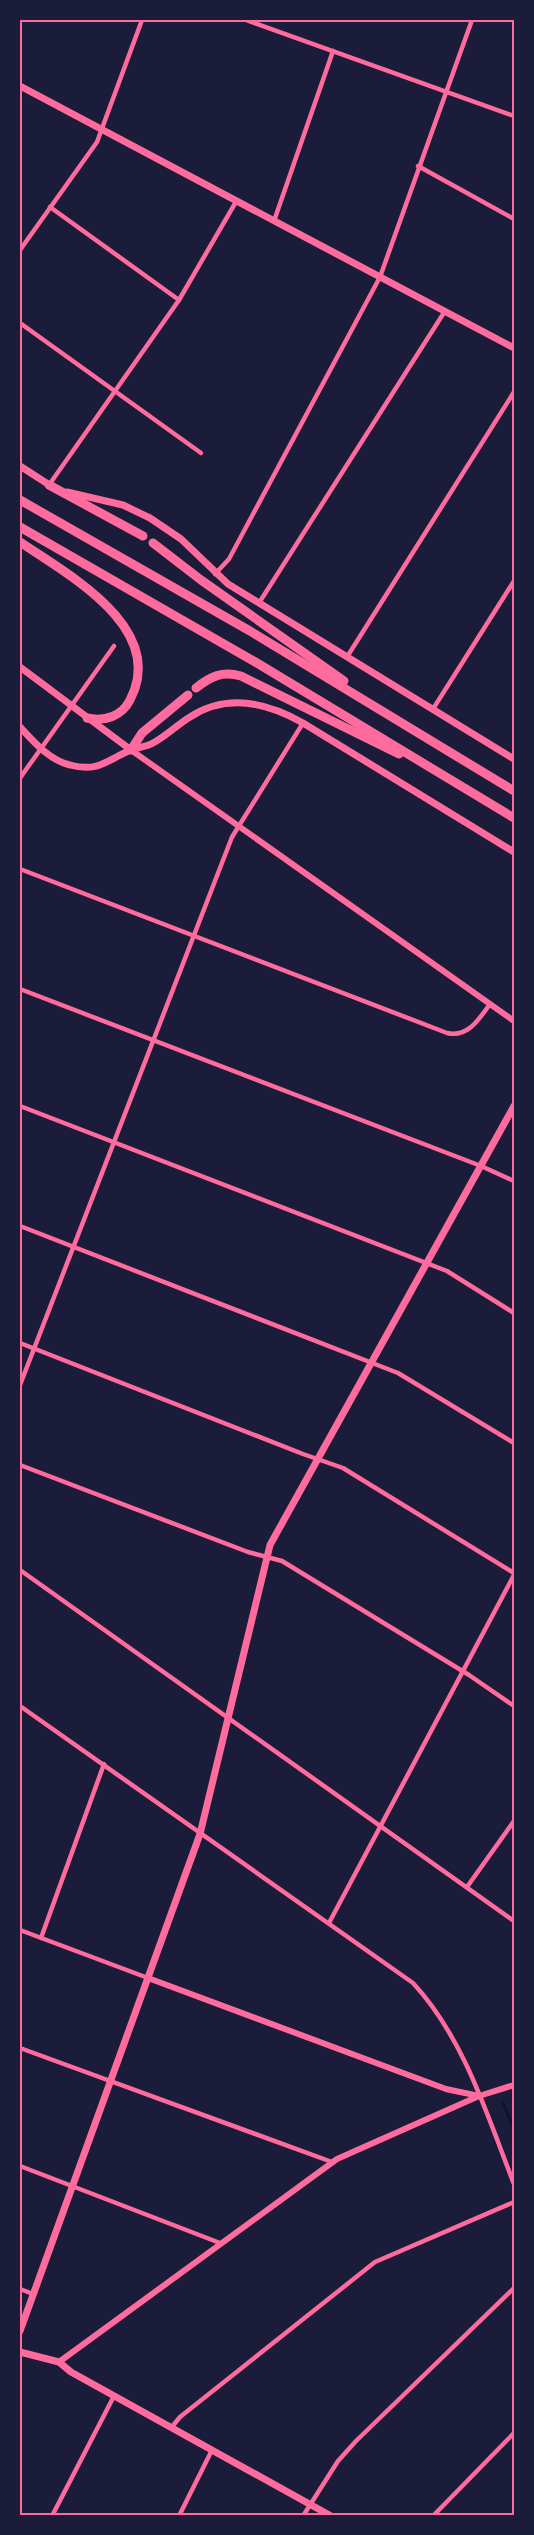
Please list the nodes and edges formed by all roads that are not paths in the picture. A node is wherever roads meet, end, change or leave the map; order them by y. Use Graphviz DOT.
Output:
graph roads {
  1 [pos="142,20"];
  2 [pos="246,20"];
  3 [pos="472,20"];
  4 [pos="333,51"];
  5 [pos="20,86"];
  6 [pos="446,91"];
  7 [pos="514,116"];
  8 [pos="102,130"];
  9 [pos="418,166"];
  10 [pos="237,200"];
  11 [pos="50,207"];
  12 [pos="514,219"];
  13 [pos="274,221"];
  14 [pos="20,248"];
  15 [pos="380,277"];
  16 [pos="180,300"];
  17 [pos="445,311"];
  18 [pos="20,323"];
  19 [pos="514,348"];
  20 [pos="115,392"];
  21 [pos="514,392"];
  22 [pos="201,453"];
  23 [pos="20,466"];
  24 [pos="49,485"];
  25 [pos="20,500"];
  26 [pos="20,527"];
  27 [pos="143,536"];
  28 [pos="20,542"];
  29 [pos="153,543"];
  30 [pos="215,574"];
  31 [pos="514,581"];
  32 [pos="259,603"];
  33 [pos="114,646"];
  34 [pos="347,657"];
  35 [pos="20,667"];
  36 [pos="196,688"];
  37 [pos="188,695"];
  38 [pos="72,707"];
  39 [pos="433,709"];
  40 [pos="87,718"];
  41 [pos="402,722"];
  42 [pos="303,723"];
  43 [pos="20,727"];
  44 [pos="41,748"];
  45 [pos="130,750"];
  46 [pos="514,759"];
  47 [pos="20,778"];
  48 [pos="466,788"];
  49 [pos="514,791"];
  50 [pos="514,818"];
  51 [pos="239,825"];
  52 [pos="514,852"];
  53 [pos="20,869"];
  54 [pos="194,936"];
  55 [pos="20,989"];
  56 [pos="490,1004"];
  57 [pos="514,1022"];
  58 [pos="153,1040"];
  59 [pos="20,1106"];
  60 [pos="514,1106"];
  61 [pos="113,1143"];
  62 [pos="481,1166"];
  63 [pos="514,1181"];
  64 [pos="20,1226"];
  65 [pos="73,1247"];
  66 [pos="427,1264"];
  67 [pos="514,1313"];
  68 [pos="20,1343"];
  69 [pos="33,1349"];
  70 [pos="372,1362"];
  71 [pos="20,1385"];
  72 [pos="514,1443"];
  73 [pos="318,1458"];
  74 [pos="20,1465"];
  75 [pos="267,1557"];
  76 [pos="20,1570"];
  77 [pos="514,1574"];
  78 [pos="463,1671"];
  79 [pos="20,1706"];
  80 [pos="514,1706"];
  81 [pos="229,1719"];
  82 [pos="104,1764"];
  83 [pos="514,1821"];
  84 [pos="381,1826"];
  85 [pos="200,1834"];
  86 [pos="467,1887"];
  87 [pos="514,1921"];
  88 [pos="329,1923"];
  89 [pos="20,1930"];
  90 [pos="41,1938"];
  91 [pos="148,1978"];
  92 [pos="20,2048"];
  93 [pos="111,2080"];
  94 [pos="514,2085"];
  95 [pos="480,2096"];
  96 [pos="332,2162"];
  97 [pos="20,2166"];
  98 [pos="514,2184"];
  99 [pos="73,2186"];
  100 [pos="514,2202"];
  101 [pos="220,2243"];
  102 [pos="514,2288"];
  103 [pos="20,2289"];
  104 [pos="33,2294"];
  105 [pos="20,2331"];
  106 [pos="20,2352"];
  107 [pos="59,2361"];
  108 [pos="114,2396"];
  109 [pos="171,2428"];
  110 [pos="514,2433"];
  111 [pos="212,2450"];
  112 [pos="309,2503"];
  113 [pos="52,2516"];
  114 [pos="179,2516"];
  115 [pos="303,2516"];
  116 [pos="331,2516"];
  117 [pos="433,2516"];
  1 -- 8 [label="street"];
  2 -- 4 [label="street"];
  3 -- 6 [label="street"];
  4 -- 6 [label="street"];
  4 -- 13 [label="street"];
  5 -- 8 [label="main road"];
  6 -- 7 [label="street"];
  6 -- 9 [label="street"];
  8 -- 10 [label="main road"];
  8 -- 11 [label="street"];
  9 -- 12 [label="street"];
  9 -- 15 [label="street"];
  10 -- 13 [label="main road"];
  10 -- 16 [label="street"];
  11 -- 14 [label="street"];
  11 -- 16 [label="street"];
  13 -- 15 [label="main road"];
  15 -- 17 [label="main road"];
  15 -- 30 [label="street"];
  16 -- 20 [label="street"];
  17 -- 19 [label="main road"];
  17 -- 32 [label="street"];
  18 -- 20 [label="street"];
  20 -- 22 [label="street"];
  20 -- 24 [label="street"];
  21 -- 34 [label="street"];
  23 -- 24 [label="main road"];
  24 -- 27 [label="highway"];
  24 -- 30 [label="main road"];
  25 -- 41 [label="highway"];
  26 -- 48 [label="highway"];
  28 -- 40 [label="highway"];
  29 -- 41 [label="highway"];
  30 -- 32 [label="main road"];
  31 -- 39 [label="street"];
  32 -- 34 [label="main road"];
  33 -- 38 [label="street"];
  34 -- 39 [label="main road"];
  35 -- 38 [label="main road"];
  36 -- 48 [label="highway"];
  37 -- 45 [label="highway"];
  38 -- 40 [label="main road"];
  38 -- 44 [label="street"];
  39 -- 46 [label="main road"];
  40 -- 45 [label="main road"];
  41 -- 49 [label="highway"];
  42 -- 45 [label="main road"];
  42 -- 51 [label="street"];
  42 -- 52 [label="main road"];
  43 -- 44 [label="main road"];
  44 -- 45 [label="main road"];
  44 -- 47 [label="street"];
  45 -- 51 [label="street"];
  48 -- 50 [label="highway"];
  51 -- 54 [label="street"];
  51 -- 56 [label="street"];
  53 -- 54 [label="street"];
  54 -- 56 [label="street"];
  54 -- 58 [label="street"];
  55 -- 58 [label="street"];
  56 -- 57 [label="street"];
  58 -- 61 [label="street"];
  58 -- 62 [label="street"];
  59 -- 61 [label="street"];
  60 -- 62 [label="main road"];
  61 -- 65 [label="street"];
  61 -- 66 [label="street"];
  62 -- 63 [label="street"];
  62 -- 66 [label="main road"];
  64 -- 65 [label="street"];
  65 -- 69 [label="street"];
  65 -- 70 [label="street"];
  66 -- 67 [label="street"];
  66 -- 70 [label="main road"];
  68 -- 69 [label="street"];
  69 -- 71 [label="street"];
  69 -- 73 [label="street"];
  70 -- 72 [label="street"];
  70 -- 73 [label="main road"];
  73 -- 75 [label="main road"];
  73 -- 77 [label="street"];
  74 -- 75 [label="street"];
  75 -- 78 [label="street"];
  75 -- 81 [label="main road"];
  76 -- 81 [label="street"];
  77 -- 78 [label="street"];
  78 -- 80 [label="street"];
  78 -- 84 [label="street"];
  79 -- 82 [label="street"];
  81 -- 84 [label="street"];
  81 -- 85 [label="main road"];
  82 -- 85 [label="street"];
  82 -- 90 [label="street"];
  83 -- 86 [label="street"];
  84 -- 86 [label="street"];
  84 -- 88 [label="street"];
  85 -- 88 [label="street"];
  85 -- 91 [label="main road"];
  86 -- 87 [label="street"];
  88 -- 95 [label="street"];
  89 -- 90 [label="street"];
  90 -- 91 [label="street"];
  91 -- 93 [label="main road"];
  91 -- 95 [label="street"];
  92 -- 93 [label="street"];
  93 -- 96 [label="street"];
  93 -- 99 [label="main road"];
  94 -- 95 [label="street"];
  95 -- 96 [label="street"];
  95 -- 98 [label="street"];
  96 -- 101 [label="street"];
  97 -- 99 [label="street"];
  99 -- 101 [label="street"];
  99 -- 104 [label="main road"];
  100 -- 109 [label="street"];
  101 -- 107 [label="street"];
  102 -- 112 [label="street"];
  103 -- 104 [label="street"];
  104 -- 105 [label="main road"];
  106 -- 107 [label="main road"];
  107 -- 108 [label="main road"];
  108 -- 109 [label="main road"];
  108 -- 113 [label="street"];
  109 -- 111 [label="main road"];
  110 -- 117 [label="street"];
  111 -- 112 [label="main road"];
  111 -- 114 [label="street"];
  112 -- 115 [label="street"];
  112 -- 116 [label="main road"];
}
